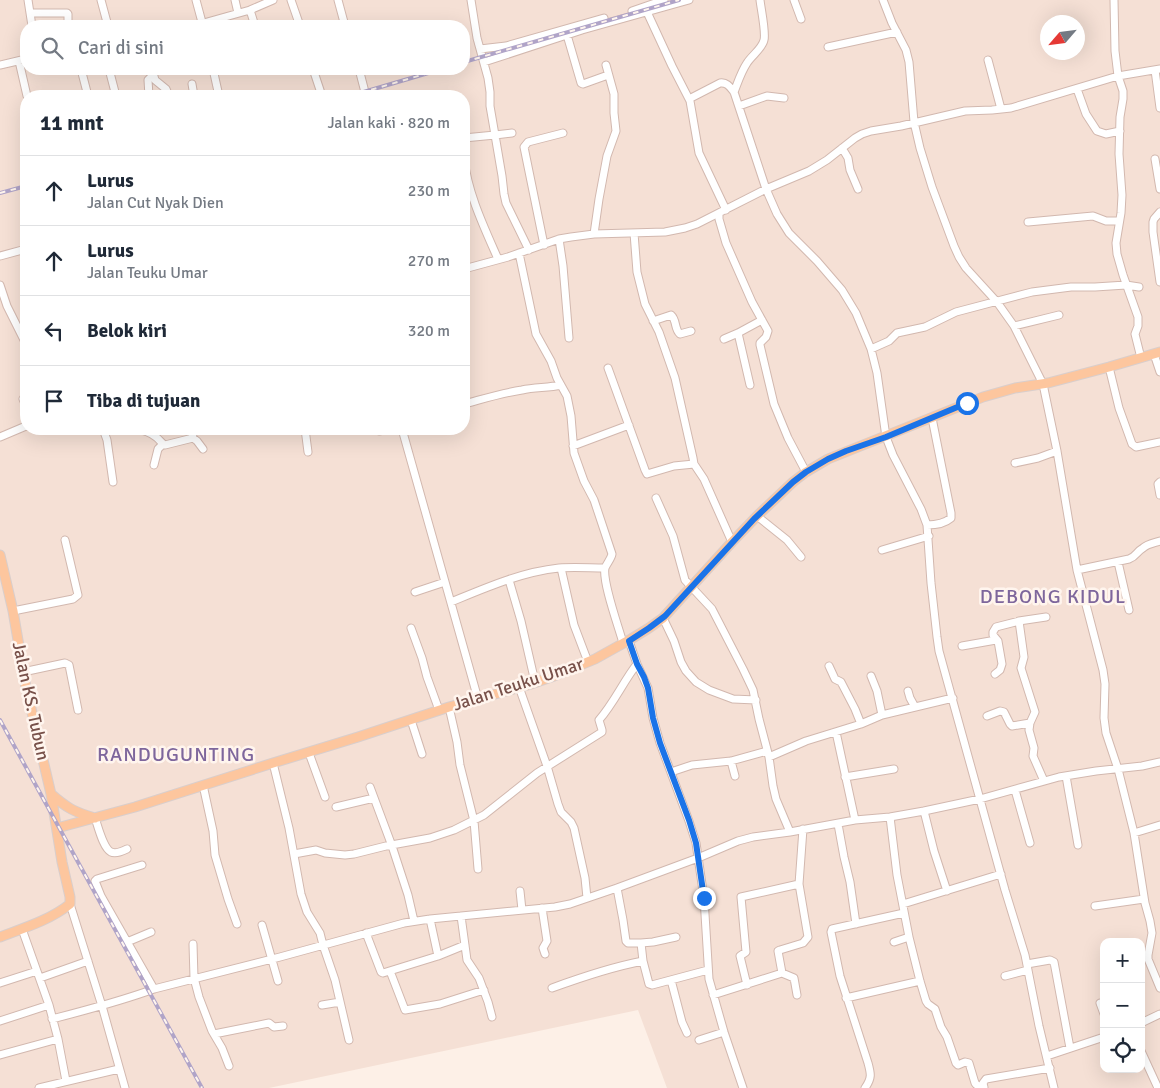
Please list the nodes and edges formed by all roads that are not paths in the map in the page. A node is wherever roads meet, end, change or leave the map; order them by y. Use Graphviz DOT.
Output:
graph roads {
  1 [pos="28,0"];
  2 [pos="102,0"];
  3 [pos="196,0"];
  4 [pos="235,0"];
  5 [pos="273,0"];
  6 [pos="291,0"];
  7 [pos="338,0"];
  8 [pos="470,0"];
  9 [pos="664,0"];
  10 [pos="689,0"];
  11 [pos="760,0"];
  12 [pos="794,0"];
  13 [pos="883,0"];
  14 [pos="1114,0"];
  15 [pos="645,6"];
  16 [pos="250,10"];
  17 [pos="30,13"];
  18 [pos="238,13"];
  19 [pos="31,20"];
  20 [pos="68,20"];
  21 [pos="107,20"];
  22 [pos="201,20"];
  23 [pos="217,20"];
  24 [pos="253,20"];
  25 [pos="298,20"];
  26 [pos="343,20"];
  27 [pos="800,20"];
  28 [pos="897,32"];
  29 [pos="567,34"];
  30 [pos="828,47"];
  31 [pos="480,49"];
  32 [pos="20,60"];
  33 [pos="988,60"];
  34 [pos="484,62"];
  35 [pos="0,64"];
  36 [pos="606,65"];
  37 [pos="1157,69"];
  38 [pos="24,75"];
  39 [pos="83,75"];
  40 [pos="111,75"];
  41 [pos="151,75"];
  42 [pos="154,75"];
  43 [pos="214,75"];
  44 [pos="315,75"];
  45 [pos="361,75"];
  46 [pos="608,76"];
  47 [pos="1118,76"];
  48 [pos="192,84"];
  49 [pos="1077,89"];
  50 [pos="26,90"];
  51 [pos="86,90"];
  52 [pos="114,90"];
  53 [pos="149,90"];
  54 [pos="167,90"];
  55 [pos="193,90"];
  56 [pos="218,90"];
  57 [pos="320,90"];
  58 [pos="364,90"];
  59 [pos="734,92"];
  60 [pos="784,98"];
  61 [pos="689,99"];
  62 [pos="739,106"];
  63 [pos="1160,108"];
  64 [pos="1001,109"];
  65 [pos="914,122"];
  66 [pos="1120,131"];
  67 [pos="512,133"];
  68 [pos="563,133"];
  69 [pos="494,135"];
  70 [pos="470,137"];
  71 [pos="842,148"];
  72 [pos="1155,159"];
  73 [pos="470,188"];
  74 [pos="766,189"];
  75 [pos="858,189"];
  76 [pos="1160,189"];
  77 [pos="726,210"];
  78 [pos="1160,212"];
  79 [pos="719,213"];
  80 [pos="1028,222"];
  81 [pos="1119,222"];
  82 [pos="634,233"];
  83 [pos="594,234"];
  84 [pos="559,239"];
  85 [pos="544,245"];
  86 [pos="529,250"];
  87 [pos="20,251"];
  88 [pos="520,253"];
  89 [pos="0,256"];
  90 [pos="498,259"];
  91 [pos="470,267"];
  92 [pos="1160,282"];
  93 [pos="0,285"];
  94 [pos="1127,285"];
  95 [pos="1139,287"];
  96 [pos="997,302"];
  97 [pos="1059,315"];
  98 [pos="762,320"];
  99 [pos="653,321"];
  100 [pos="1014,326"];
  101 [pos="20,331"];
  102 [pos="691,331"];
  103 [pos="738,333"];
  104 [pos="569,338"];
  105 [pos="724,339"];
  106 [pos="871,349"];
  107 [pos="1157,353"];
  108 [pos="1141,358"];
  109 [pos="1109,367"];
  110 [pos="608,368"];
  111 [pos="1160,372"];
  112 [pos="561,384"];
  113 [pos="1043,384"];
  114 [pos="750,385"];
  115 [pos="470,402"];
  116 [pos="776,409"];
  117 [pos="769,413"];
  118 [pos="932,418"];
  119 [pos="629,425"];
  120 [pos="20,429"];
  121 [pos="105,435"];
  122 [pos="153,435"];
  123 [pos="193,435"];
  124 [pos="307,435"];
  125 [pos="404,435"];
  126 [pos="0,437"];
  127 [pos="886,437"];
  128 [pos="193,438"];
  129 [pos="1160,442"];
  130 [pos="163,444"];
  131 [pos="573,446"];
  132 [pos="203,449"];
  133 [pos="1057,451"];
  134 [pos="308,452"];
  135 [pos="1015,463"];
  136 [pos="694,464"];
  137 [pos="154,465"];
  138 [pos="806,472"];
  139 [pos="112,482"];
  140 [pos="1160,482"];
  141 [pos="1160,495"];
  142 [pos="656,498"];
  143 [pos="758,516"];
  144 [pos="927,525"];
  145 [pos="929,536"];
  146 [pos="66,540"];
  147 [pos="1160,541"];
  148 [pos="732,542"];
  149 [pos="882,550"];
  150 [pos="0,555"];
  151 [pos="801,557"];
  152 [pos="1118,562"];
  153 [pos="561,568"];
  154 [pos="605,568"];
  155 [pos="1077,570"];
  156 [pos="2,578"];
  157 [pos="509,580"];
  158 [pos="445,582"];
  159 [pos="692,586"];
  160 [pos="415,592"];
  161 [pos="451,602"];
  162 [pos="13,610"];
  163 [pos="1129,610"];
  164 [pos="663,618"];
  165 [pos="1046,618"];
  166 [pos="1019,621"];
  167 [pos="411,628"];
  168 [pos="996,640"];
  169 [pos="626,642"];
  170 [pos="962,646"];
  171 [pos="588,662"];
  172 [pos="637,664"];
  173 [pos="829,666"];
  174 [pos="24,672"];
  175 [pos="995,674"];
  176 [pos="871,676"];
  177 [pos="535,682"];
  178 [pos="519,687"];
  179 [pos="908,691"];
  180 [pos="953,698"];
  181 [pos="478,699"];
  182 [pos="756,700"];
  183 [pos="449,707"];
  184 [pos="915,707"];
  185 [pos="78,710"];
  186 [pos="439,710"];
  187 [pos="882,715"];
  188 [pos="987,716"];
  189 [pos="412,720"];
  190 [pos="1030,723"];
  191 [pos="861,724"];
  192 [pos="836,732"];
  193 [pos="309,753"];
  194 [pos="422,754"];
  195 [pos="768,754"];
  196 [pos="731,760"];
  197 [pos="1160,762"];
  198 [pos="273,763"];
  199 [pos="547,766"];
  200 [pos="894,769"];
  201 [pos="1118,769"];
  202 [pos="671,772"];
  203 [pos="735,776"];
  204 [pos="1066,776"];
  205 [pos="845,777"];
  206 [pos="1044,781"];
  207 [pos="203,785"];
  208 [pos="370,788"];
  209 [pos="1015,790"];
  210 [pos="51,794"];
  211 [pos="325,797"];
  212 [pos="374,798"];
  213 [pos="980,800"];
  214 [pos="336,807"];
  215 [pos="924,811"];
  216 [pos="890,817"];
  217 [pos="95,818"];
  218 [pos="855,820"];
  219 [pos="474,821"];
  220 [pos="838,824"];
  221 [pos="1160,825"];
  222 [pos="57,828"];
  223 [pos="803,829"];
  224 [pos="790,832"];
  225 [pos="1134,834"];
  226 [pos="1030,843"];
  227 [pos="1078,845"];
  228 [pos="392,846"];
  229 [pos="127,849"];
  230 [pos="294,854"];
  231 [pos="698,858"];
  232 [pos="142,865"];
  233 [pos="478,869"];
  234 [pos="1001,874"];
  235 [pos="799,884"];
  236 [pos="617,888"];
  237 [pos="520,891"];
  238 [pos="947,891"];
  239 [pos="587,898"];
  240 [pos="1144,899"];
  241 [pos="70,904"];
  242 [pos="903,904"];
  243 [pos="1094,906"];
  244 [pos="542,908"];
  245 [pos="522,910"];
  246 [pos="904,913"];
  247 [pos="461,916"];
  248 [pos="430,919"];
  249 [pos="414,921"];
  250 [pos="237,924"];
  251 [pos="262,924"];
  252 [pos="856,924"];
  253 [pos="22,929"];
  254 [pos="151,932"];
  255 [pos="366,933"];
  256 [pos="0,937"];
  257 [pos="676,937"];
  258 [pos="1160,937"];
  259 [pos="910,938"];
  260 [pos="1151,940"];
  261 [pos="127,942"];
  262 [pos="894,942"];
  263 [pos="641,943"];
  264 [pos="193,944"];
  265 [pos="323,945"];
  266 [pos="465,945"];
  267 [pos="544,954"];
  268 [pos="438,956"];
  269 [pos="272,959"];
  270 [pos="643,961"];
  271 [pos="88,962"];
  272 [pos="1028,967"];
  273 [pos="708,970"];
  274 [pos="390,971"];
  275 [pos="782,973"];
  276 [pos="38,975"];
  277 [pos="1005,976"];
  278 [pos="194,978"];
  279 [pos="671,980"];
  280 [pos="278,981"];
  281 [pos="920,981"];
  282 [pos="0,983"];
  283 [pos="747,985"];
  284 [pos="1160,986"];
  285 [pos="552,988"];
  286 [pos="154,989"];
  287 [pos="484,990"];
  288 [pos="714,995"];
  289 [pos="797,995"];
  290 [pos="846,998"];
  291 [pos="340,1002"];
  292 [pos="49,1005"];
  293 [pos="322,1005"];
  294 [pos="102,1006"];
  295 [pos="1160,1014"];
  296 [pos="492,1018"];
  297 [pos="52,1019"];
  298 [pos="0,1021"];
  299 [pos="1145,1021"];
  300 [pos="283,1026"];
  301 [pos="724,1032"];
  302 [pos="687,1033"];
  303 [pos="214,1034"];
  304 [pos="1100,1038"];
  305 [pos="58,1039"];
  306 [pos="349,1040"];
  307 [pos="699,1040"];
  308 [pos="1070,1048"];
  309 [pos="0,1054"];
  310 [pos="1046,1056"];
  311 [pos="1145,1060"];
  312 [pos="229,1066"];
  313 [pos="1050,1068"];
  314 [pos="119,1069"];
  315 [pos="66,1081"];
  316 [pos="984,1087"];
  317 [pos="39,1088"];
  318 [pos="125,1088"];
  319 [pos="743,1088"];
  320 [pos="865,1088"];
  321 [pos="1054,1088"];
  322 [pos="1158,1088"];
  1 -- 17 [label="street"];
  2 -- 21 [label="street"];
  3 -- 22 [label="street"];
  4 -- 18 [label="street"];
  5 -- 16 [label="street"];
  6 -- 25 [label="street"];
  7 -- 26 [label="street"];
  8 -- 31 [label="street"];
  9 -- 15 [label="street"];
  10 -- 15 [label="street"];
  11 -- 59 [label="street"];
  12 -- 27 [label="street"];
  13 -- 28 [label="street"];
  14 -- 47 [label="street"];
  15 -- 29 [label="street"];
  15 -- 31 [label="street"];
  15 -- 61 [label="street"];
  16 -- 18 [label="street"];
  16 -- 24 [label="street"];
  17 -- 19 [label="street"];
  17 -- 20 [label="street"];
  18 -- 23 [label="street"];
  28 -- 30 [label="street"];
  28 -- 65 [label="street"];
  29 -- 34 [label="street"];
  29 -- 46 [label="street"];
  31 -- 34 [label="street"];
  32 -- 35 [label="street"];
  33 -- 64 [label="street"];
  34 -- 69 [label="street"];
  36 -- 46 [label="street"];
  37 -- 47 [label="street"];
  37 -- 63 [label="street"];
  38 -- 50 [label="street"];
  39 -- 51 [label="street"];
  40 -- 52 [label="street"];
  41 -- 53 [label="street"];
  42 -- 54 [label="street"];
  43 -- 56 [label="street"];
  44 -- 57 [label="street"];
  45 -- 58 [label="street"];
  46 -- 83 [label="street"];
  47 -- 49 [label="street"];
  47 -- 66 [label="street"];
  48 -- 55 [label="street"];
  49 -- 64 [label="street"];
  49 -- 66 [label="street"];
  59 -- 61 [label="street"];
  59 -- 62 [label="street"];
  60 -- 62 [label="street"];
  61 -- 77 [label="street"];
  62 -- 74 [label="street"];
  64 -- 65 [label="street"];
  65 -- 71 [label="street"];
  65 -- 96 [label="street"];
  66 -- 81 [label="street"];
  67 -- 69 [label="street"];
  68 -- 85 [label="street"];
  69 -- 70 [label="street"];
  69 -- 86 [label="street"];
  71 -- 74 [label="street"];
  71 -- 75 [label="street"];
  72 -- 76 [label="street"];
  73 -- 90 [label="street"];
  74 -- 77 [label="street"];
  74 -- 106 [label="street"];
  77 -- 79 [label="street"];
  78 -- 92 [label="street"];
  79 -- 82 [label="street"];
  79 -- 98 [label="street"];
  80 -- 81 [label="street"];
  81 -- 94 [label="street"];
  82 -- 83 [label="street"];
  82 -- 99 [label="street"];
  83 -- 84 [label="street"];
  84 -- 85 [label="street"];
  84 -- 104 [label="street"];
  85 -- 86 [label="street"];
  86 -- 88 [label="street"];
  87 -- 89 [label="street"];
  88 -- 90 [label="street"];
  88 -- 112 [label="street"];
  90 -- 91 [label="street"];
  93 -- 101 [label="street"];
  94 -- 95 [label="street"];
  94 -- 96 [label="street"];
  94 -- 108 [label="street"];
  96 -- 100 [label="street"];
  96 -- 106 [label="street"];
  97 -- 100 [label="street"];
  98 -- 103 [label="street"];
  98 -- 116 [label="street"];
  99 -- 102 [label="street"];
  99 -- 136 [label="street"];
  100 -- 113 [label="street"];
  103 -- 105 [label="street"];
  103 -- 114 [label="street"];
  106 -- 127 [label="street"];
  107 -- 108 [label="main road, Jalan Teuku Umar"];
  107 -- 111 [label="street"];
  108 -- 109 [label="main road, Jalan Teuku Umar"];
  109 -- 113 [label="main road, Jalan Teuku Umar"];
  109 -- 129 [label="street"];
  110 -- 119 [label="street"];
  112 -- 115 [label="street"];
  112 -- 131 [label="street"];
  113 -- 118 [label="main road, Jalan Teuku Umar"];
  113 -- 133 [label="street"];
  116 -- 117 [label="street"];
  116 -- 138 [label="street"];
  118 -- 127 [label="main road, Jalan Teuku Umar"];
  118 -- 144 [label="street"];
  119 -- 131 [label="street"];
  119 -- 136 [label="street"];
  120 -- 126 [label="street"];
  121 -- 139 [label="street"];
  122 -- 130 [label="street"];
  123 -- 128 [label="street"];
  124 -- 134 [label="street"];
  125 -- 158 [label="street"];
  127 -- 138 [label="main road, Jalan Teuku Umar"];
  127 -- 144 [label="street"];
  128 -- 130 [label="street"];
  128 -- 132 [label="street"];
  130 -- 137 [label="street"];
  131 -- 154 [label="street"];
  133 -- 135 [label="street"];
  133 -- 155 [label="street"];
  136 -- 148 [label="street"];
  138 -- 143 [label="main road, Jalan Teuku Umar"];
  140 -- 141 [label="street"];
  142 -- 159 [label="street"];
  143 -- 148 [label="main road, Jalan Teuku Umar"];
  143 -- 151 [label="street"];
  144 -- 145 [label="street"];
  145 -- 149 [label="street"];
  145 -- 180 [label="street"];
  146 -- 162 [label="street"];
  147 -- 152 [label="street"];
  148 -- 159 [label="main road, Jalan Teuku Umar"];
  150 -- 156 [label="main road, Jalan KS. Tubun"];
  152 -- 155 [label="street"];
  152 -- 163 [label="street"];
  153 -- 154 [label="street"];
  153 -- 157 [label="street"];
  153 -- 171 [label="street"];
  154 -- 169 [label="street"];
  155 -- 201 [label="street"];
  156 -- 162 [label="main road, Jalan KS. Tubun"];
  157 -- 161 [label="street"];
  157 -- 177 [label="street"];
  158 -- 160 [label="street"];
  158 -- 161 [label="street"];
  159 -- 164 [label="main road, Jalan Teuku Umar"];
  159 -- 182 [label="street"];
  161 -- 181 [label="street"];
  162 -- 174 [label="main road, Jalan KS. Tubun"];
  164 -- 169 [label="main road, Jalan Teuku Umar"];
  164 -- 182 [label="street"];
  165 -- 166 [label="street"];
  166 -- 168 [label="street"];
  166 -- 190 [label="street"];
  167 -- 186 [label="street"];
  168 -- 170 [label="street"];
  168 -- 175 [label="street"];
  169 -- 171 [label="main road, Jalan Teuku Umar"];
  169 -- 172 [label="street"];
  171 -- 177 [label="main road, Jalan Teuku Umar"];
  172 -- 199 [label="street"];
  172 -- 202 [label="street"];
  173 -- 191 [label="street"];
  174 -- 185 [label="street"];
  174 -- 210 [label="main road, Jalan KS. Tubun"];
  176 -- 187 [label="street"];
  177 -- 178 [label="main road, Jalan Teuku Umar"];
  178 -- 181 [label="main road, Jalan Teuku Umar"];
  178 -- 199 [label="street"];
  179 -- 184 [label="street"];
  180 -- 184 [label="street"];
  180 -- 213 [label="street"];
  181 -- 183 [label="main road, Jalan Teuku Umar"];
  182 -- 195 [label="street"];
  183 -- 186 [label="main road, Jalan Teuku Umar"];
  183 -- 219 [label="street"];
  184 -- 187 [label="street"];
  186 -- 189 [label="main road, Jalan Teuku Umar"];
  187 -- 191 [label="street"];
  188 -- 190 [label="street"];
  189 -- 193 [label="main road, Jalan Teuku Umar"];
  189 -- 194 [label="street"];
  190 -- 206 [label="street"];
  191 -- 192 [label="street"];
  192 -- 195 [label="street"];
  192 -- 205 [label="street"];
  193 -- 198 [label="main road, Jalan Teuku Umar"];
  193 -- 211 [label="street"];
  195 -- 196 [label="street"];
  195 -- 224 [label="street"];
  196 -- 202 [label="street"];
  196 -- 203 [label="street"];
  197 -- 201 [label="street"];
  198 -- 207 [label="main road, Jalan Teuku Umar"];
  198 -- 230 [label="street"];
  199 -- 219 [label="street"];
  199 -- 239 [label="street"];
  200 -- 205 [label="street"];
  201 -- 204 [label="street"];
  201 -- 225 [label="street"];
  202 -- 231 [label="street"];
  204 -- 206 [label="street"];
  204 -- 227 [label="street"];
  205 -- 218 [label="street"];
  206 -- 209 [label="street"];
  207 -- 217 [label="main road, Jalan Teuku Umar"];
  207 -- 250 [label="street"];
  208 -- 212 [label="street"];
  209 -- 213 [label="street"];
  209 -- 226 [label="street"];
  210 -- 217 [label="main road"];
  210 -- 222 [label="main road, Jalan KS. Tubun"];
  212 -- 214 [label="street"];
  212 -- 228 [label="street"];
  213 -- 215 [label="street"];
  213 -- 234 [label="street"];
  215 -- 216 [label="street"];
  215 -- 238 [label="street"];
  216 -- 218 [label="street"];
  216 -- 242 [label="street"];
  217 -- 222 [label="main road, Jalan Teuku Umar"];
  217 -- 229 [label="street"];
  218 -- 220 [label="street"];
  219 -- 228 [label="street"];
  219 -- 233 [label="street"];
  220 -- 223 [label="street"];
  220 -- 252 [label="street"];
  221 -- 225 [label="street"];
  222 -- 241 [label="main road, Jalan KS. Tubun"];
  223 -- 224 [label="street"];
  223 -- 235 [label="street"];
  224 -- 231 [label="street"];
  225 -- 240 [label="street"];
  228 -- 230 [label="street"];
  228 -- 249 [label="street"];
  230 -- 265 [label="street"];
  231 -- 236 [label="street"];
  231 -- 273 [label="street"];
  232 -- 261 [label="street"];
  234 -- 238 [label="street"];
  234 -- 272 [label="street"];
  235 -- 275 [label="street"];
  235 -- 283 [label="street"];
  236 -- 239 [label="street"];
  236 -- 263 [label="street"];
  237 -- 245 [label="street"];
  238 -- 242 [label="street"];
  239 -- 244 [label="street"];
  240 -- 243 [label="street"];
  240 -- 260 [label="street"];
  241 -- 253 [label="main road"];
  241 -- 271 [label="street"];
  242 -- 246 [label="street"];
  244 -- 245 [label="street"];
  244 -- 267 [label="street"];
  245 -- 247 [label="street"];
  246 -- 252 [label="street"];
  246 -- 259 [label="street"];
  247 -- 248 [label="street"];
  247 -- 266 [label="street"];
  248 -- 249 [label="street"];
  248 -- 268 [label="street"];
  249 -- 255 [label="street"];
  251 -- 269 [label="street"];
  252 -- 290 [label="street"];
  253 -- 256 [label="main road"];
  253 -- 276 [label="street"];
  254 -- 261 [label="street"];
  255 -- 265 [label="street"];
  255 -- 274 [label="street"];
  257 -- 263 [label="street"];
  258 -- 260 [label="street"];
  259 -- 262 [label="street"];
  259 -- 281 [label="street"];
  260 -- 284 [label="street"];
  261 -- 286 [label="street"];
  263 -- 270 [label="street"];
  264 -- 278 [label="street"];
  265 -- 269 [label="street"];
  265 -- 291 [label="street"];
  266 -- 268 [label="street"];
  266 -- 287 [label="street"];
  268 -- 274 [label="street"];
  269 -- 278 [label="street"];
  269 -- 280 [label="street"];
  270 -- 279 [label="street"];
  270 -- 285 [label="street"];
  271 -- 276 [label="street"];
  271 -- 294 [label="street"];
  272 -- 277 [label="street"];
  272 -- 308 [label="street"];
  272 -- 310 [label="street"];
  273 -- 279 [label="street"];
  273 -- 288 [label="street"];
  274 -- 287 [label="street"];
  275 -- 283 [label="street"];
  275 -- 289 [label="street"];
  276 -- 282 [label="street"];
  276 -- 292 [label="street"];
  278 -- 286 [label="street"];
  278 -- 303 [label="street"];
  279 -- 302 [label="street"];
  281 -- 290 [label="street"];
  281 -- 316 [label="street"];
  283 -- 288 [label="street"];
  286 -- 294 [label="street"];
  287 -- 296 [label="street"];
  288 -- 301 [label="street"];
  290 -- 320 [label="street"];
  291 -- 293 [label="street"];
  291 -- 306 [label="street"];
  292 -- 297 [label="street"];
  292 -- 298 [label="street"];
  294 -- 297 [label="street"];
  294 -- 314 [label="street"];
  295 -- 299 [label="street"];
  297 -- 305 [label="street"];
  300 -- 303 [label="street"];
  301 -- 307 [label="street"];
  301 -- 319 [label="street"];
  303 -- 312 [label="street"];
  304 -- 308 [label="street"];
  305 -- 309 [label="street"];
  305 -- 315 [label="street"];
  308 -- 310 [label="street"];
  310 -- 313 [label="street"];
  311 -- 322 [label="street"];
  313 -- 316 [label="street"];
  313 -- 321 [label="street"];
  314 -- 315 [label="street"];
  314 -- 318 [label="street"];
  315 -- 317 [label="street"];
}
